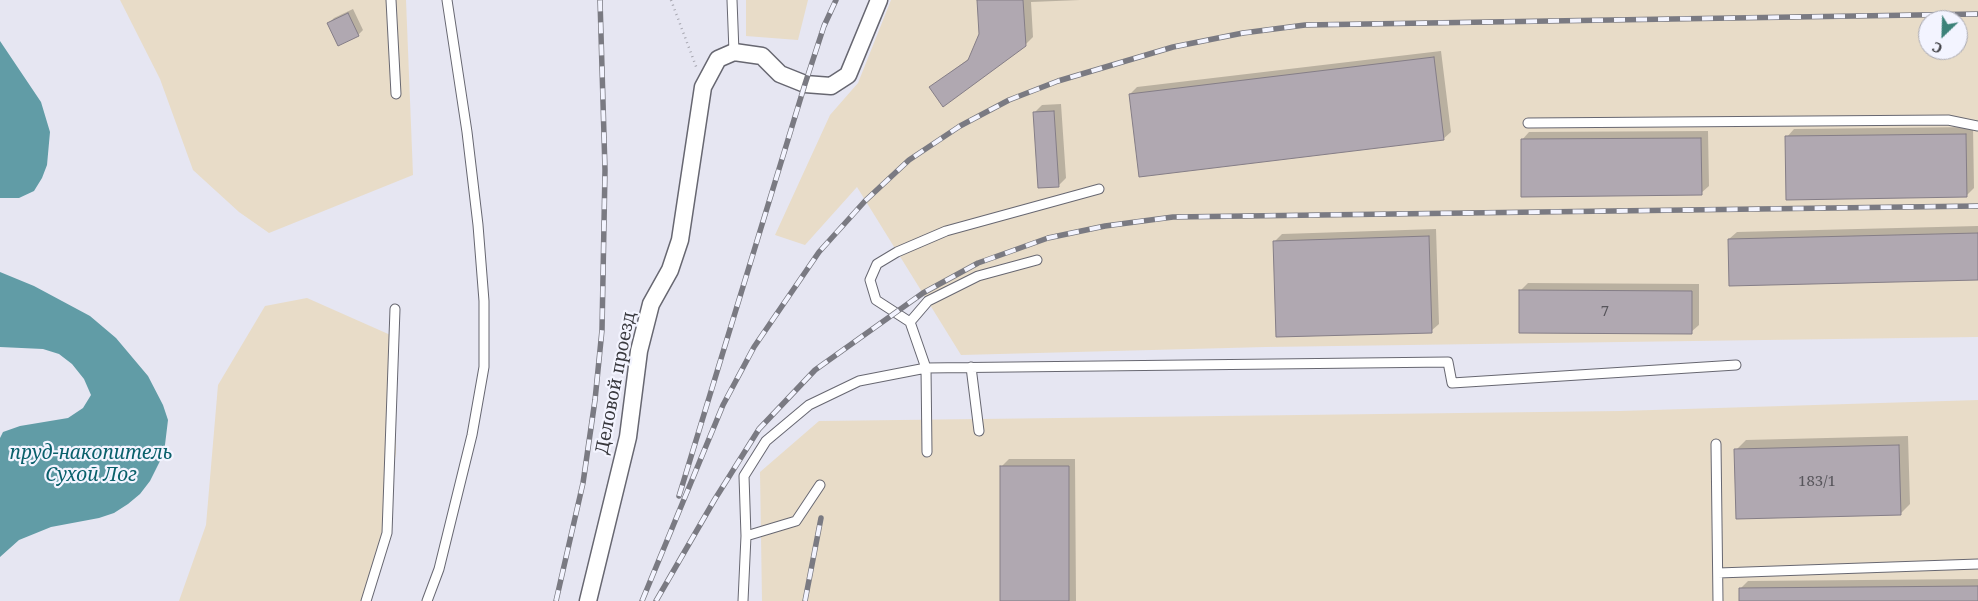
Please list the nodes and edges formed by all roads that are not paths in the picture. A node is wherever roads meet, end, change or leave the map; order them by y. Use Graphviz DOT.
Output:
graph roads {
  1 [pos="391,0"];
  2 [pos="447,0"];
  3 [pos="732,0"];
  4 [pos="879,0"];
  5 [pos="734,52"];
  6 [pos="396,94"];
  7 [pos="1528,123"];
  8 [pos="1978,126"];
  9 [pos="1099,190"];
  10 [pos="1037,260"];
  11 [pos="395,308"];
  12 [pos="910,322"];
  13 [pos="1736,365"];
  14 [pos="971,367"];
  15 [pos="926,368"];
  16 [pos="979,431"];
  17 [pos="1716,444"];
  18 [pos="927,452"];
  19 [pos="820,485"];
  20 [pos="746,536"];
  21 [pos="1978,564"];
  22 [pos="1718,573"];
  23 [pos="366,601"];
  24 [pos="427,601"];
  25 [pos="588,601"];
  26 [pos="742,601"];
  27 [pos="1718,601"];
  1 -- 6 [label="lane"];
  2 -- 24 [label="lane"];
  3 -- 5 [label="lane"];
  4 -- 5 [label="street"];
  5 -- 25 [label="street, Деловой проезд"];
  7 -- 8 [label="lane"];
  9 -- 12 [label="lane"];
  10 -- 12 [label="lane"];
  11 -- 23 [label="lane"];
  12 -- 15 [label="lane"];
  13 -- 14 [label="lane"];
  14 -- 15 [label="lane"];
  14 -- 16 [label="lane"];
  15 -- 18 [label="lane"];
  15 -- 20 [label="lane"];
  17 -- 22 [label="lane"];
  19 -- 20 [label="lane"];
  20 -- 26 [label="lane"];
  21 -- 22 [label="lane"];
  22 -- 27 [label="lane"];
}
